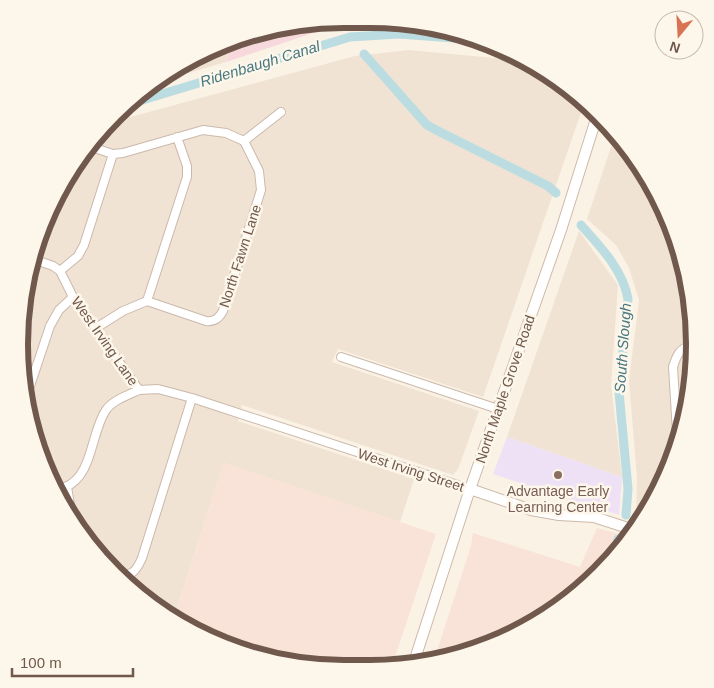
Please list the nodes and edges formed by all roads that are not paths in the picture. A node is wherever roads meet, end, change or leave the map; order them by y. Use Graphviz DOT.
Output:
graph roads {
  1 [pos="281,112"];
  2 [pos="595,121"];
  3 [pos="178,137"];
  4 [pos="244,141"];
  5 [pos="95,148"];
  6 [pos="113,154"];
  7 [pos="38,261"];
  8 [pos="60,271"];
  9 [pos="73,297"];
  10 [pos="147,301"];
  11 [pos="96,328"];
  12 [pos="686,348"];
  13 [pos="341,357"];
  14 [pos="30,386"];
  15 [pos="139,390"];
  16 [pos="192,398"];
  17 [pos="498,409"];
  18 [pos="676,424"];
  19 [pos="67,487"];
  20 [pos="62,488"];
  21 [pos="470,490"];
  22 [pos="70,503"];
  23 [pos="628,528"];
  24 [pos="127,575"];
  25 [pos="416,657"];
  1 -- 4 [label="street"];
  2 -- 17 [label="main road, North Maple Grove Road"];
  3 -- 4 [label="street"];
  3 -- 6 [label="street"];
  3 -- 10 [label="street"];
  4 -- 10 [label="street, North Fawn Lane"];
  5 -- 6 [label="street"];
  6 -- 8 [label="street"];
  7 -- 8 [label="street"];
  8 -- 9 [label="street, West Irving Lane"];
  9 -- 11 [label="street, West Irving Lane"];
  9 -- 14 [label="street"];
  10 -- 11 [label="street"];
  11 -- 15 [label="street, West Irving Lane"];
  12 -- 18 [label="street"];
  13 -- 17 [label="street"];
  15 -- 16 [label="street, West Irving Lane"];
  15 -- 19 [label="street"];
  16 -- 21 [label="street, West Irving Street"];
  16 -- 24 [label="street"];
  17 -- 21 [label="main road, North Maple Grove Road"];
  19 -- 20 [label="street"];
  19 -- 22 [label="street"];
  21 -- 23 [label="main road, West Irving Street"];
  21 -- 25 [label="main road, North Maple Grove Road"];
}
